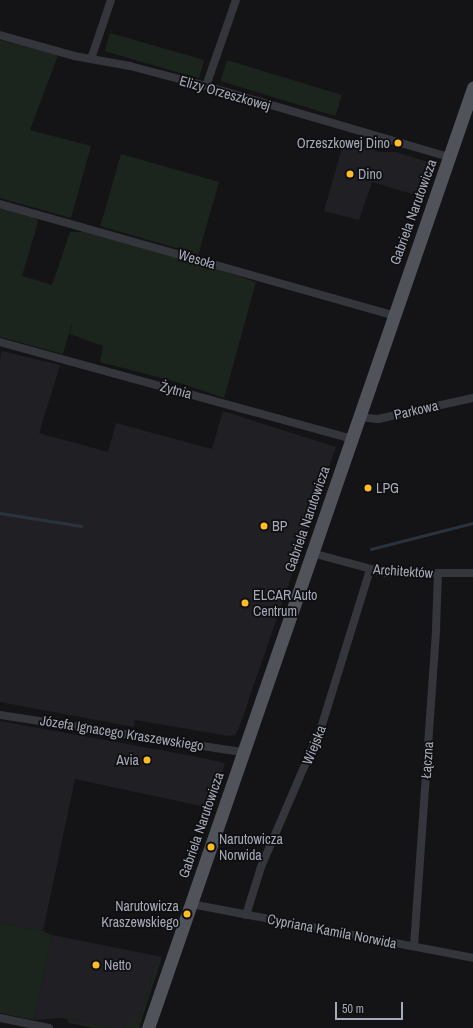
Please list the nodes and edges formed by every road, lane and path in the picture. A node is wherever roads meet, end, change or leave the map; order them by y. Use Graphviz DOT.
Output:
graph roads {
  1 [pos="111,0"];
  2 [pos="236,0"];
  3 [pos="0,35"];
  4 [pos="91,59"];
  5 [pos="206,86"];
  6 [pos="473,88"];
  7 [pos="449,157"];
  8 [pos="0,204"];
  9 [pos="393,315"];
  10 [pos="0,342"];
  11 [pos="473,398"];
  12 [pos="360,417"];
  13 [pos="352,439"];
  14 [pos="312,553"];
  15 [pos="370,570"];
  16 [pos="473,573"];
  17 [pos="438,574"];
  18 [pos="0,715"];
  19 [pos="244,752"];
  20 [pos="191,904"];
  21 [pos="246,915"];
  22 [pos="414,946"];
  23 [pos="473,958"];
  24 [pos="0,1018"];
  25 [pos="49,1028"];
  26 [pos="148,1028"];
  1 -- 4 [label="street"];
  2 -- 5 [label="street"];
  3 -- 4 [label="street, Elizy Orzeszkowej"];
  4 -- 5 [label="street, Elizy Orzeszkowej"];
  5 -- 7 [label="street, Elizy Orzeszkowej"];
  6 -- 7 [label="main road, Gabriela Narutowicza"];
  7 -- 9 [label="main road, Gabriela Narutowicza"];
  8 -- 9 [label="street, Wesoła"];
  9 -- 12 [label="main road, Gabriela Narutowicza"];
  10 -- 13 [label="street, Żytnia"];
  11 -- 12 [label="street, Parkowa"];
  12 -- 13 [label="main road, Gabriela Narutowicza"];
  13 -- 14 [label="main road, Gabriela Narutowicza"];
  14 -- 15 [label="street, Architektów"];
  14 -- 19 [label="main road, Gabriela Narutowicza"];
  15 -- 17 [label="street, Architektów"];
  15 -- 21 [label="street, Wiejska"];
  16 -- 17 [label="street, Architektów"];
  17 -- 22 [label="street, Łączna"];
  18 -- 19 [label="street, Józefa Ignacego Kraszewskiego"];
  19 -- 20 [label="main road, Gabriela Narutowicza"];
  20 -- 21 [label="street, Cypriana Kamila Norwida"];
  20 -- 26 [label="main road, Gabriela Narutowicza"];
  21 -- 22 [label="street, Cypriana Kamila Norwida"];
  22 -- 23 [label="street, Cypriana Kamila Norwida"];
  24 -- 25 [label="street"];
}
